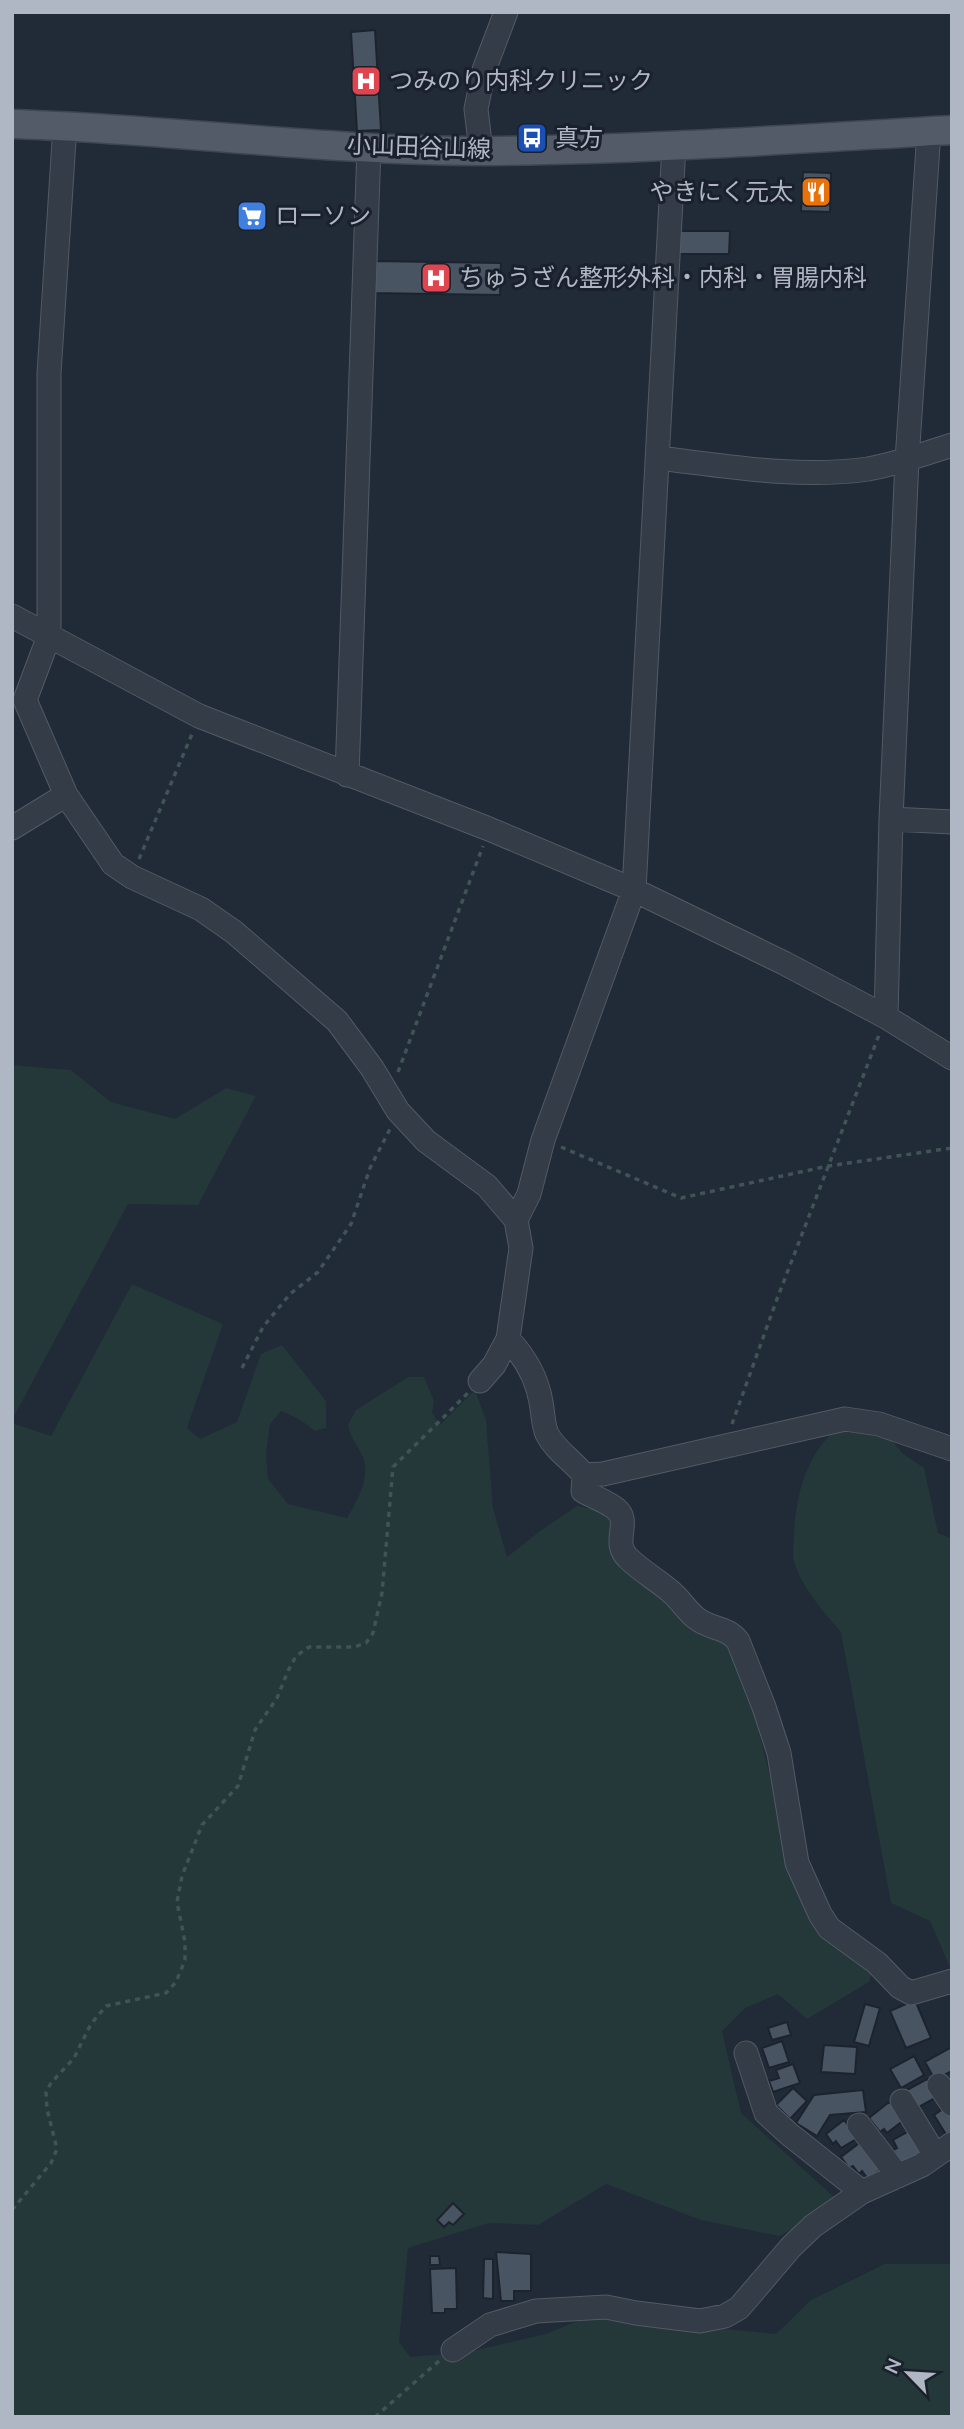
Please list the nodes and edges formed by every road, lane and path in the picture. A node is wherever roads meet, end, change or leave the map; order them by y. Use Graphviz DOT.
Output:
graph roads {
  1 [pos="506,12"];
  2 [pos="12,124"];
  3 [pos="65,125"];
  4 [pos="941,131"];
  5 [pos="674,145"];
  6 [pos="369,147"];
  7 [pos="481,151"];
  8 [pos="952,445"];
  9 [pos="658,458"];
  10 [pos="907,460"];
  11 [pos="12,616"];
  12 [pos="49,636"];
  13 [pos="199,716"];
  14 [pos="346,775"];
  15 [pos="66,795"];
  16 [pos="891,819"];
  17 [pos="952,822"];
  18 [pos="12,828"];
  19 [pos="489,829"];
  20 [pos="132,877"];
  21 [pos="634,890"];
  22 [pos="886,1017"];
  23 [pos="952,1058"];
  24 [pos="394,1104"];
  25 [pos="543,1140"];
  26 [pos="952,1148"];
  27 [pos="828,1166"];
  28 [pos="516,1220"];
  29 [pos="508,1339"];
  30 [pos="242,1368"];
  31 [pos="480,1381"];
  32 [pos="725,1445"];
  33 [pos="952,1449"];
  34 [pos="584,1475"];
  35 [pos="952,1981"];
  36 [pos="746,2053"];
  37 [pos="939,2085"];
  38 [pos="902,2101"];
  39 [pos="952,2104"];
  40 [pos="859,2125"];
  41 [pos="944,2150"];
  42 [pos="898,2176"];
  43 [pos="863,2192"];
  44 [pos="12,2210"];
  45 [pos="453,2350"];
  46 [pos="374,2417"];
  1 -- 7 [label="street"];
  2 -- 3 [label="main road, 小山田谷山線"];
  3 -- 6 [label="main road, 小山田谷山線"];
  3 -- 12 [label="street"];
  4 -- 5 [label="main road, 小山田谷山線"];
  4 -- 10 [label="street"];
  5 -- 7 [label="main road, 小山田谷山線"];
  5 -- 9 [label="street"];
  6 -- 7 [label="main road, 小山田谷山線"];
  6 -- 14 [label="street"];
  8 -- 10 [label="street"];
  9 -- 10 [label="street"];
  9 -- 21 [label="street"];
  10 -- 16 [label="street"];
  11 -- 12 [label="street"];
  12 -- 13 [label="street"];
  12 -- 15 [label="street"];
  13 -- 14 [label="street"];
  13 -- 20 [label="path"];
  14 -- 19 [label="street"];
  15 -- 18 [label="street"];
  15 -- 20 [label="street"];
  16 -- 17 [label="street"];
  16 -- 22 [label="street"];
  19 -- 21 [label="street"];
  19 -- 24 [label="path"];
  20 -- 24 [label="street"];
  21 -- 22 [label="street"];
  21 -- 25 [label="street"];
  22 -- 23 [label="street"];
  22 -- 27 [label="path"];
  24 -- 28 [label="street"];
  24 -- 30 [label="path"];
  25 -- 27 [label="path"];
  25 -- 28 [label="street"];
  26 -- 27 [label="path"];
  27 -- 32 [label="path"];
  28 -- 29 [label="street"];
  29 -- 31 [label="street"];
  29 -- 34 [label="street"];
  31 -- 44 [label="path"];
  32 -- 33 [label="street"];
  32 -- 34 [label="street"];
  34 -- 35 [label="street"];
  36 -- 43 [label="street"];
  37 -- 39 [label="street"];
  38 -- 41 [label="street"];
  40 -- 42 [label="street"];
  41 -- 42 [label="street"];
  42 -- 43 [label="street"];
  43 -- 45 [label="street"];
  45 -- 46 [label="path"];
}
